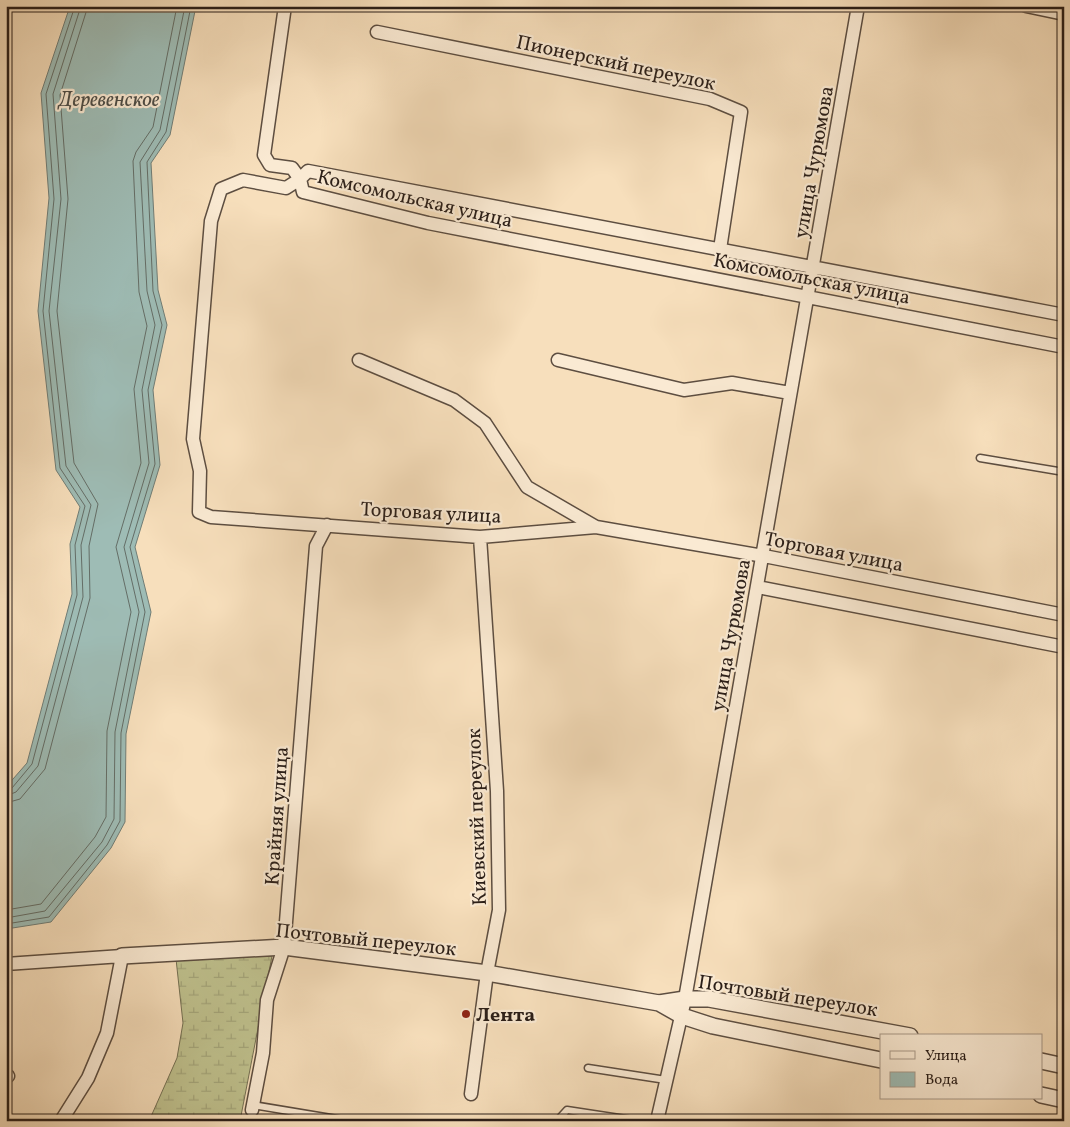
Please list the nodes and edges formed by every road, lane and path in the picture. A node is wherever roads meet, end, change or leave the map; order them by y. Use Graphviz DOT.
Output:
graph roads {
  1 [pos="285,6"];
  2 [pos="858,6"];
  3 [pos="1026,6"];
  4 [pos="1064,14"];
  5 [pos="376,32"];
  6 [pos="300,179"];
  7 [pos="720,249"];
  8 [pos="813,269"];
  9 [pos="808,296"];
  10 [pos="1064,315"];
  11 [pos="1064,347"];
  12 [pos="359,360"];
  13 [pos="558,360"];
  14 [pos="790,393"];
  15 [pos="980,458"];
  16 [pos="1064,472"];
  17 [pos="327,525"];
  18 [pos="596,527"];
  19 [pos="480,537"];
  20 [pos="764,556"];
  21 [pos="758,587"];
  22 [pos="1064,615"];
  23 [pos="1064,646"];
  24 [pos="284,947"];
  25 [pos="122,956"];
  26 [pos="6,964"];
  27 [pos="487,973"];
  28 [pos="685,999"];
  29 [pos="659,1003"];
  30 [pos="682,1016"];
  31 [pos="899,1034"];
  32 [pos="880,1060"];
  33 [pos="1042,1062"];
  34 [pos="1064,1066"];
  35 [pos="588,1068"];
  36 [pos="666,1080"];
  37 [pos="471,1094"];
  38 [pos="1042,1094"];
  39 [pos="1064,1100"];
  40 [pos="252,1107"];
  41 [pos="61,1121"];
  42 [pos="350,1121"];
  43 [pos="558,1121"];
  44 [pos="639,1121"];
  45 [pos="657,1121"];
  1 -- 6 [label="street"];
  2 -- 8 [label="street, улица Чурюмова"];
  3 -- 4 [label="street"];
  5 -- 7 [label="street, Пионерский переулок"];
  6 -- 7 [label="street, Комсомольская улица"];
  6 -- 9 [label="street, Комсомольская улица"];
  6 -- 17 [label="street, Торговая улица"];
  7 -- 8 [label="street, Комсомольская улица"];
  8 -- 9 [label="street, улица Чурюмова"];
  8 -- 10 [label="street, Комсомольская улица"];
  9 -- 11 [label="street, Комсомольская улица"];
  9 -- 14 [label="street, улица Чурюмова"];
  12 -- 18 [label="street"];
  13 -- 14 [label="street"];
  14 -- 20 [label="street, улица Чурюмова"];
  15 -- 16 [label="lane"];
  17 -- 19 [label="street, Торговая улица"];
  17 -- 24 [label="street, Крайняя улица"];
  18 -- 19 [label="street, Торговая улица"];
  18 -- 20 [label="street, Торговая улица"];
  19 -- 27 [label="street, Киевский переулок"];
  20 -- 21 [label="street, улица Чурюмова"];
  20 -- 22 [label="street, Торговая улица"];
  21 -- 23 [label="street"];
  21 -- 28 [label="street, улица Чурюмова"];
  24 -- 25 [label="street, Почтовый переулок"];
  24 -- 27 [label="street, Почтовый переулок"];
  24 -- 40 [label="street, Крайняя улица"];
  25 -- 26 [label="street, Почтовый переулок"];
  25 -- 41 [label="street"];
  27 -- 29 [label="street, Почтовый переулок"];
  27 -- 37 [label="street, Киевский переулок"];
  28 -- 29 [label="street, Почтовый переулок"];
  28 -- 30 [label="street, улица Чурюмова"];
  28 -- 31 [label="street, Почтовый переулок"];
  29 -- 30 [label="street, Почтовый переулок"];
  30 -- 32 [label="street, Почтовый переулок"];
  30 -- 36 [label="street, улица Чурюмова"];
  33 -- 34 [label="street"];
  35 -- 36 [label="lane"];
  36 -- 45 [label="street, улица Чурюмова"];
  38 -- 39 [label="street"];
  40 -- 42 [label="lane"];
  43 -- 44 [label="lane"];
}
